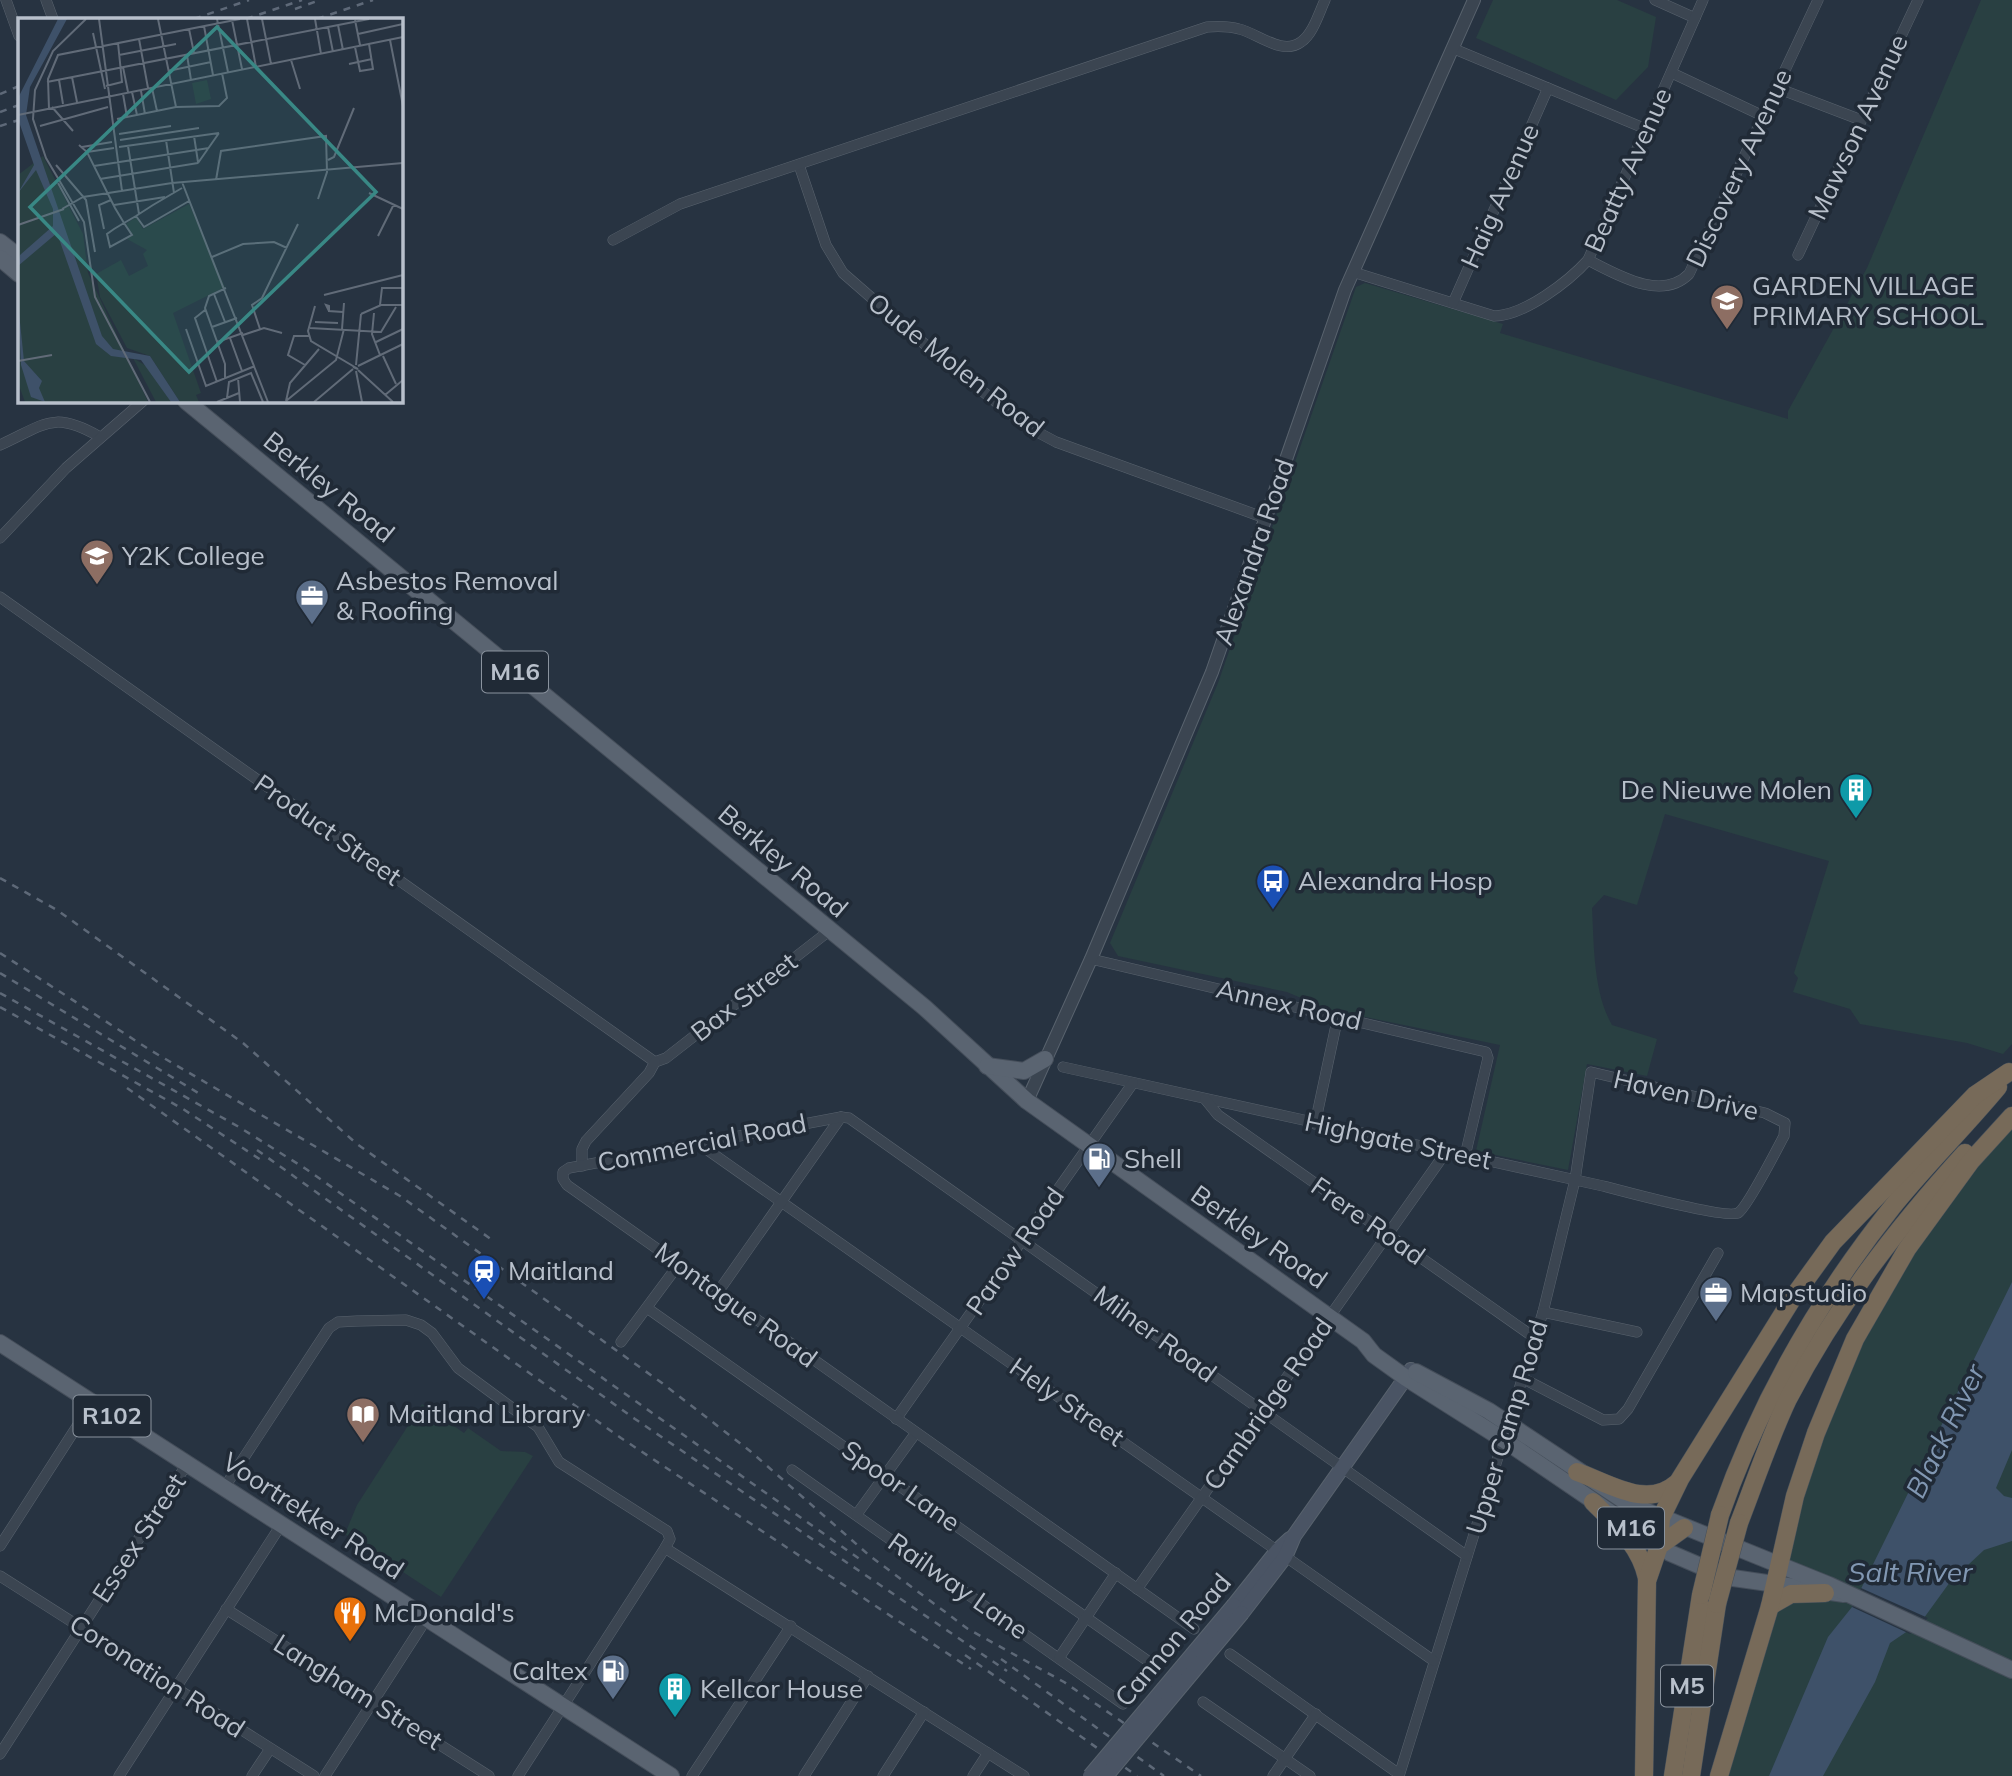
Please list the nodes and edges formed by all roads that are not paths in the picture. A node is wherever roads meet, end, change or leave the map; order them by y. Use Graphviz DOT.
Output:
graph roads {
  1 [pos="6,0"];
  2 [pos="46,0"];
  3 [pos="1325,0"];
  4 [pos="1474,0"];
  5 [pos="1655,0"];
  6 [pos="1703,0"];
  7 [pos="1818,0"];
  8 [pos="1917,0"];
  9 [pos="53,18"];
  10 [pos="1695,18"];
  11 [pos="18,33"];
  12 [pos="1452,48"];
  13 [pos="1672,73"];
  14 [pos="1548,88"];
  15 [pos="1777,88"];
  16 [pos="1763,116"];
  17 [pos="1861,120"];
  18 [pos="1646,129"];
  19 [pos="799,164"];
  20 [pos="612,240"];
  21 [pos="0,242"];
  22 [pos="1798,255"];
  23 [pos="18,256"];
  24 [pos="0,258"];
  25 [pos="1588,260"];
  26 [pos="1353,272"];
  27 [pos="18,273"];
  28 [pos="1453,303"];
  29 [pos="142,402"];
  30 [pos="187,402"];
  31 [pos="100,437"];
  32 [pos="0,445"];
  33 [pos="1265,518"];
  34 [pos="0,538"];
  35 [pos="0,597"];
  36 [pos="829,931"];
  37 [pos="1091,959"];
  38 [pos="1338,1016"];
  39 [pos="1045,1059"];
  40 [pos="656,1062"];
  41 [pos="987,1066"];
  42 [pos="1063,1067"];
  43 [pos="2011,1071"];
  44 [pos="1591,1072"];
  45 [pos="1133,1083"];
  46 [pos="1205,1099"];
  47 [pos="1027,1101"];
  48 [pos="2012,1101"];
  49 [pos="2012,1116"];
  50 [pos="841,1117"];
  51 [pos="1315,1124"];
  52 [pos="699,1144"];
  53 [pos="1088,1146"];
  54 [pos="1446,1152"];
  55 [pos="1465,1156"];
  56 [pos="582,1166"];
  57 [pos="563,1172"];
  58 [pos="1574,1180"];
  59 [pos="783,1202"];
  60 [pos="1734,1214"];
  61 [pos="1387,1235"];
  62 [pos="1023,1239"];
  63 [pos="1718,1253"];
  64 [pos="679,1265"];
  65 [pos="718,1292"];
  66 [pos="647,1308"];
  67 [pos="1543,1312"];
  68 [pos="1329,1317"];
  69 [pos="961,1328"];
  70 [pos="1637,1332"];
  71 [pos="1535,1338"];
  72 [pos="621,1342"];
  73 [pos="0,1343"];
  74 [pos="1409,1373"];
  75 [pos="1522,1378"];
  76 [pos="92,1403"];
  77 [pos="1263,1411"];
  78 [pos="896,1419"];
  79 [pos="1506,1431"];
  80 [pos="915,1434"];
  81 [pos="187,1464"];
  82 [pos="1343,1467"];
  83 [pos="792,1470"];
  84 [pos="1577,1472"];
  85 [pos="885,1475"];
  86 [pos="1680,1479"];
  87 [pos="224,1488"];
  88 [pos="1202,1497"];
  89 [pos="1593,1502"];
  90 [pos="857,1514"];
  91 [pos="1661,1518"];
  92 [pos="281,1525"];
  93 [pos="1684,1528"];
  94 [pos="0,1546"];
  95 [pos="1659,1546"];
  96 [pos="665,1548"];
  97 [pos="1281,1554"];
  98 [pos="1467,1556"];
  99 [pos="1777,1564"];
  100 [pos="1116,1573"];
  101 [pos="0,1576"];
  102 [pos="1647,1581"];
  103 [pos="1774,1583"];
  104 [pos="1137,1588"];
  105 [pos="1825,1593"];
  106 [pos="1847,1595"];
  107 [pos="1770,1606"];
  108 [pos="226,1609"];
  109 [pos="1238,1609"];
  110 [pos="1085,1616"];
  111 [pos="427,1618"];
  112 [pos="791,1626"];
  113 [pos="81,1628"];
  114 [pos="1194,1629"];
  115 [pos="1230,1654"];
  116 [pos="1059,1658"];
  117 [pos="1434,1661"];
  118 [pos="1154,1666"];
  119 [pos="2012,1670"];
  120 [pos="868,1676"];
  121 [pos="177,1688"];
  122 [pos="373,1702"];
  123 [pos="1203,1702"];
  124 [pos="1123,1704"];
  125 [pos="564,1706"];
  126 [pos="924,1712"];
  127 [pos="1316,1714"];
  128 [pos="270,1749"];
  129 [pos="988,1753"];
  130 [pos="0,1754"];
  131 [pos="1285,1759"];
  132 [pos="1399,1775"];
  133 [pos="119,1776"];
  134 [pos="252,1776"];
  135 [pos="314,1776"];
  136 [pos="325,1776"];
  137 [pos="489,1776"];
  138 [pos="518,1776"];
  139 [pos="671,1776"];
  140 [pos="692,1776"];
  141 [pos="804,1776"];
  142 [pos="883,1776"];
  143 [pos="973,1776"];
  144 [pos="1024,1776"];
  145 [pos="1090,1776"];
  146 [pos="1106,1776"];
  147 [pos="1273,1776"];
  148 [pos="1310,1776"];
  149 [pos="1644,1776"];
  150 [pos="1673,1776"];
  151 [pos="1691,1776"];
  152 [pos="1720,1776"];
  1 -- 11 [label="street"];
  2 -- 9 [label="street"];
  3 -- 19 [label="street"];
  4 -- 12 [label="street, Alexandra Road"];
  5 -- 10 [label="street"];
  6 -- 10 [label="street, Beatty Avenue"];
  7 -- 15 [label="street, Discovery Avenue"];
  8 -- 17 [label="street, Mawson Avenue"];
  10 -- 13 [label="street, Beatty Avenue"];
  12 -- 14 [label="street"];
  12 -- 26 [label="street, Alexandra Road"];
  13 -- 16 [label="street, Beatty Avenue"];
  13 -- 18 [label="street, Beatty Avenue"];
  14 -- 18 [label="street"];
  14 -- 28 [label="street, Haig Avenue"];
  15 -- 16 [label="street, Discovery Avenue"];
  15 -- 17 [label="street"];
  16 -- 25 [label="street, Discovery Avenue"];
  17 -- 22 [label="street, Mawson Avenue"];
  18 -- 25 [label="street, Beatty Avenue"];
  19 -- 20 [label="street"];
  19 -- 33 [label="street, Oude Molen Road"];
  21 -- 23 [label="main road"];
  24 -- 27 [label="main road"];
  25 -- 28 [label="street, Beatty Avenue"];
  26 -- 28 [label="street, Beatty Avenue"];
  26 -- 33 [label="street, Alexandra Road"];
  29 -- 31 [label="street"];
  30 -- 36 [label="main road, Berkley Road / M16"];
  31 -- 32 [label="street"];
  31 -- 34 [label="street"];
  33 -- 37 [label="street, Alexandra Road"];
  35 -- 40 [label="street, Product Street"];
  36 -- 40 [label="street, Bax Street"];
  36 -- 41 [label="main road, Berkley Road / M16"];
  37 -- 38 [label="street, Annex Road"];
  37 -- 39 [label="street, Alexandra Road"];
  38 -- 51 [label="street"];
  38 -- 55 [label="street, Annex Road"];
  39 -- 41 [label="main road"];
  39 -- 47 [label="street, Alexandra Road"];
  40 -- 56 [label="street, Bax Street"];
  41 -- 47 [label="main road, Berkley Road / M16"];
  42 -- 45 [label="street, Highgate Street"];
  43 -- 86 [label="highway"];
  43 -- 150 [label="highway, M5, bridge"];
  44 -- 58 [label="street, Upper Camp Road"];
  44 -- 60 [label="street, Haven Drive"];
  45 -- 46 [label="street, Highgate Street"];
  45 -- 53 [label="street, Parow Road"];
  46 -- 51 [label="street, Highgate Street"];
  46 -- 61 [label="street, Frere Road"];
  47 -- 53 [label="main road, Berkley Road / M16"];
  48 -- 151 [label="highway, M5, bridge"];
  49 -- 99 [label="highway"];
  50 -- 52 [label="street, Commercial Road"];
  50 -- 59 [label="street"];
  50 -- 62 [label="street, Milner Road"];
  51 -- 54 [label="street, Highgate Street"];
  52 -- 56 [label="street, Commercial Road"];
  52 -- 59 [label="street, Hely Street"];
  53 -- 62 [label="street, Parow Road"];
  53 -- 68 [label="main road, Berkley Road / M16"];
  54 -- 55 [label="street, Highgate Street"];
  54 -- 61 [label="street, Cambridge Road"];
  55 -- 58 [label="street, Highgate Street"];
  56 -- 57 [label="street, Commercial Road"];
  57 -- 64 [label="street, Montague Road"];
  58 -- 60 [label="street, Highgate Street"];
  58 -- 67 [label="street, Upper Camp Road"];
  59 -- 65 [label="street"];
  59 -- 69 [label="street, Hely Street"];
  61 -- 68 [label="street, Cambridge Road"];
  61 -- 71 [label="street, Frere Road"];
  62 -- 69 [label="street, Parow Road"];
  62 -- 77 [label="street, Milner Road"];
  63 -- 75 [label="street"];
  64 -- 65 [label="street, Montague Road"];
  64 -- 66 [label="street"];
  65 -- 78 [label="street, Montague Road"];
  66 -- 72 [label="street"];
  66 -- 85 [label="street, Spoor Lane"];
  67 -- 70 [label="street"];
  67 -- 71 [label="street, Upper Camp Road"];
  68 -- 74 [label="main road, Berkley Road / M16"];
  68 -- 77 [label="street, Cambridge Road"];
  69 -- 78 [label="street, Parow Road"];
  69 -- 88 [label="street, Hely Street"];
  71 -- 75 [label="street, Upper Camp Road"];
  73 -- 76 [label="main road, Voortrekker Road / R102"];
  74 -- 79 [label="main road, Berkley Road / M16"];
  74 -- 82 [label="main road, Cannon Road"];
  75 -- 79 [label="street, Upper Camp Road"];
  76 -- 81 [label="main road, Voortrekker Road / R102"];
  76 -- 94 [label="street"];
  77 -- 82 [label="street, Milner Road"];
  77 -- 88 [label="street, Cambridge Road"];
  78 -- 80 [label="street, Montague Road"];
  79 -- 84 [label="main road, Berkley Road / M16"];
  79 -- 89 [label="main road, Berkley Road / M16"];
  79 -- 98 [label="street, Upper Camp Road"];
  80 -- 85 [label="street"];
  80 -- 100 [label="street, Montague Road"];
  81 -- 87 [label="main road, Voortrekker Road / R102"];
  81 -- 113 [label="street, Essex Street"];
  82 -- 97 [label="main road, Cannon Road"];
  82 -- 98 [label="street, Milner Road"];
  83 -- 90 [label="street, Railway Lane"];
  84 -- 86 [label="highway"];
  84 -- 91 [label="main road, Berkley Road / M16"];
  85 -- 90 [label="street"];
  85 -- 110 [label="street, Spoor Lane"];
  86 -- 91 [label="highway"];
  87 -- 92 [label="main road, Voortrekker Road / R102"];
  87 -- 96 [label="street"];
  88 -- 97 [label="street, Hely Street"];
  88 -- 104 [label="street, Cambridge Road"];
  89 -- 95 [label="main road, Berkley Road / M16"];
  89 -- 102 [label="highway"];
  90 -- 116 [label="street, Railway Lane"];
  91 -- 93 [label="main road, Berkley Road / M16"];
  91 -- 95 [label="highway"];
  92 -- 108 [label="street"];
  92 -- 111 [label="main road, Voortrekker Road / R102"];
  93 -- 95 [label="highway"];
  93 -- 99 [label="main road, Berkley Road / M16"];
  95 -- 102 [label="highway"];
  95 -- 103 [label="main road, Berkley Road / M16"];
  96 -- 112 [label="street"];
  96 -- 125 [label="street"];
  97 -- 109 [label="main road, Cannon Road"];
  97 -- 117 [label="street, Hely Street"];
  98 -- 117 [label="street, Upper Camp Road"];
  99 -- 103 [label="highway"];
  99 -- 106 [label="main road, Berkley Road"];
  100 -- 104 [label="street, Montague Road"];
  100 -- 110 [label="street"];
  101 -- 113 [label="street, Coronation Road"];
  102 -- 149 [label="highway"];
  103 -- 105 [label="main road, Berkley Road"];
  103 -- 107 [label="highway"];
  104 -- 114 [label="street, Montague Road"];
  105 -- 106 [label="main road, Berkley Road"];
  105 -- 107 [label="highway"];
  106 -- 119 [label="main road, Berkley Road"];
  107 -- 152 [label="highway"];
  108 -- 121 [label="street"];
  108 -- 122 [label="street, Langham Street"];
  109 -- 145 [label="main road, Cannon Road, bridge"];
  109 -- 146 [label="main road, Cannon Road, bridge"];
  110 -- 116 [label="street"];
  110 -- 118 [label="street, Spoor Lane"];
  111 -- 122 [label="street"];
  111 -- 125 [label="main road, Voortrekker Road / R102"];
  112 -- 120 [label="street"];
  112 -- 140 [label="street"];
  113 -- 121 [label="street, Coronation Road"];
  113 -- 130 [label="street, Essex Street"];
  115 -- 127 [label="street"];
  116 -- 124 [label="street, Railway Lane"];
  117 -- 132 [label="street, Upper Camp Road"];
  120 -- 126 [label="street"];
  120 -- 141 [label="street"];
  121 -- 128 [label="street, Coronation Road"];
  121 -- 133 [label="street"];
  122 -- 136 [label="street"];
  122 -- 137 [label="street, Langham Street"];
  123 -- 131 [label="street"];
  125 -- 138 [label="street"];
  125 -- 139 [label="main road, Voortrekker Road / R102"];
  126 -- 129 [label="street"];
  126 -- 142 [label="street"];
  127 -- 131 [label="street"];
  127 -- 132 [label="street"];
  128 -- 134 [label="street"];
  128 -- 135 [label="street, Coronation Road"];
  129 -- 143 [label="street"];
  129 -- 144 [label="street"];
  131 -- 147 [label="street"];
  131 -- 148 [label="street"];
}
